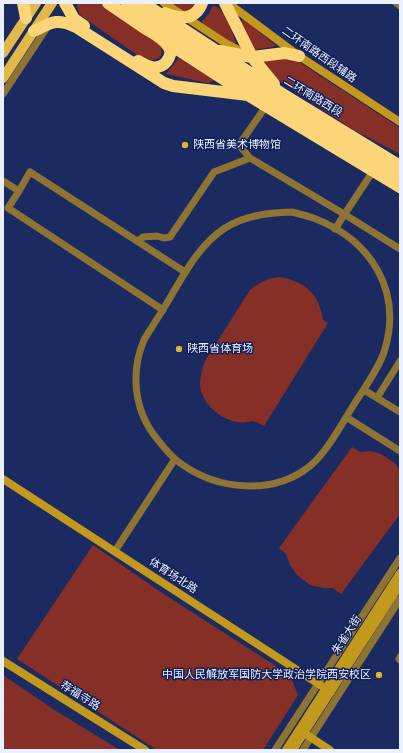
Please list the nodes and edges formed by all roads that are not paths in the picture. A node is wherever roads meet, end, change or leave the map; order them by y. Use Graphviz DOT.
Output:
graph roads {
  1 [pos="23,3"];
  2 [pos="36,3"];
  3 [pos="52,3"];
  4 [pos="65,3"];
  5 [pos="108,3"];
  6 [pos="127,3"];
  7 [pos="164,3"];
  8 [pos="202,3"];
  9 [pos="226,3"];
  10 [pos="396,3"];
  11 [pos="147,6"];
  12 [pos="400,6"];
  13 [pos="185,17"];
  14 [pos="26,18"];
  15 [pos="51,22"];
  16 [pos="34,31"];
  17 [pos="158,37"];
  18 [pos="213,49"];
  19 [pos="3,53"];
  20 [pos="299,56"];
  21 [pos="252,57"];
  22 [pos="224,68"];
  23 [pos="3,78"];
  24 [pos="281,93"];
  25 [pos="3,94"];
  26 [pos="248,95"];
  27 [pos="266,106"];
  28 [pos="400,122"];
  29 [pos="326,132"];
  30 [pos="354,137"];
  31 [pos="250,158"];
  32 [pos="400,159"];
  33 [pos="400,166"];
  34 [pos="372,171"];
  35 [pos="400,176"];
  36 [pos="3,181"];
  37 [pos="400,182"];
  38 [pos="400,187"];
  39 [pos="19,191"];
  40 [pos="344,214"];
  41 [pos="336,229"];
  42 [pos="138,241"];
  43 [pos="400,249"];
  44 [pos="185,272"];
  45 [pos="163,310"];
  46 [pos="400,362"];
  47 [pos="364,390"];
  48 [pos="377,398"];
  49 [pos="400,412"];
  50 [pos="346,417"];
  51 [pos="400,451"];
  52 [pos="175,459"];
  53 [pos="3,479"];
  54 [pos="116,551"];
  55 [pos="400,558"];
  56 [pos="400,573"];
  57 [pos="400,585"];
  58 [pos="398,601"];
  59 [pos="3,661"];
  60 [pos="325,688"];
  61 [pos="305,733"];
  62 [pos="145,750"];
  63 [pos="276,750"];
  64 [pos="286,750"];
  65 [pos="293,750"];
  66 [pos="302,750"];
  67 [pos="330,750"];
  1 -- 14 [label="highway"];
  2 -- 14 [label="main road"];
  3 -- 16 [label="main road"];
  4 -- 17 [label="highway"];
  5 -- 17 [label="highway"];
  6 -- 22 [label="highway"];
  7 -- 13 [label="main road"];
  8 -- 13 [label="highway"];
  9 -- 20 [label="main road, 二环南路西段辅路"];
  9 -- 21 [label="highway"];
  10 -- 12 [label="street"];
  11 -- 13 [label="highway"];
  11 -- 18 [label="highway, 二环南路西段"];
  13 -- 21 [label="main road"];
  14 -- 19 [label="main road"];
  15 -- 16 [label="highway"];
  15 -- 25 [label="street"];
  15 -- 26 [label="highway"];
  16 -- 23 [label="main road"];
  17 -- 26 [label="highway"];
  18 -- 21 [label="highway"];
  18 -- 24 [label="highway, 二环南路西段"];
  20 -- 21 [label="highway"];
  20 -- 28 [label="main road, 二环南路西段辅路"];
  21 -- 24 [label="highway"];
  22 -- 26 [label="highway"];
  22 -- 29 [label="highway, 二环南路西段"];
  24 -- 30 [label="highway, 二环南路西段"];
  26 -- 27 [label="highway"];
  27 -- 31 [label="street"];
  27 -- 34 [label="highway"];
  29 -- 35 [label="highway, 二环南路西段"];
  29 -- 37 [label="highway"];
  30 -- 32 [label="highway"];
  30 -- 33 [label="highway, 二环南路西段"];
  31 -- 40 [label="street"];
  31 -- 42 [label="street"];
  34 -- 38 [label="highway"];
  34 -- 40 [label="street"];
  36 -- 39 [label="street"];
  39 -- 42 [label="street"];
  39 -- 45 [label="street"];
  40 -- 41 [label="street"];
  40 -- 43 [label="street"];
  41 -- 44 [label="street"];
  41 -- 47 [label="street"];
  42 -- 44 [label="street"];
  44 -- 45 [label="street"];
  45 -- 52 [label="street"];
  46 -- 48 [label="street"];
  47 -- 48 [label="street"];
  47 -- 50 [label="street"];
  48 -- 49 [label="street"];
  50 -- 51 [label="street"];
  50 -- 52 [label="street"];
  52 -- 54 [label="street"];
  53 -- 54 [label="main road, 体育场北路"];
  54 -- 60 [label="main road, 体育场北路"];
  55 -- 60 [label="street"];
  56 -- 60 [label="main road, 朱雀大街"];
  57 -- 58 [label="main road, 朱雀大街"];
  58 -- 60 [label="main road, 朱雀大街"];
  58 -- 61 [label="street"];
  59 -- 62 [label="main road, 荐福寺路"];
  60 -- 61 [label="main road, 朱雀大街"];
  60 -- 63 [label="street"];
  61 -- 64 [label="main road, 朱雀大街"];
  61 -- 65 [label="main road, 朱雀大街"];
  61 -- 66 [label="street"];
  61 -- 67 [label="main road"];
}
